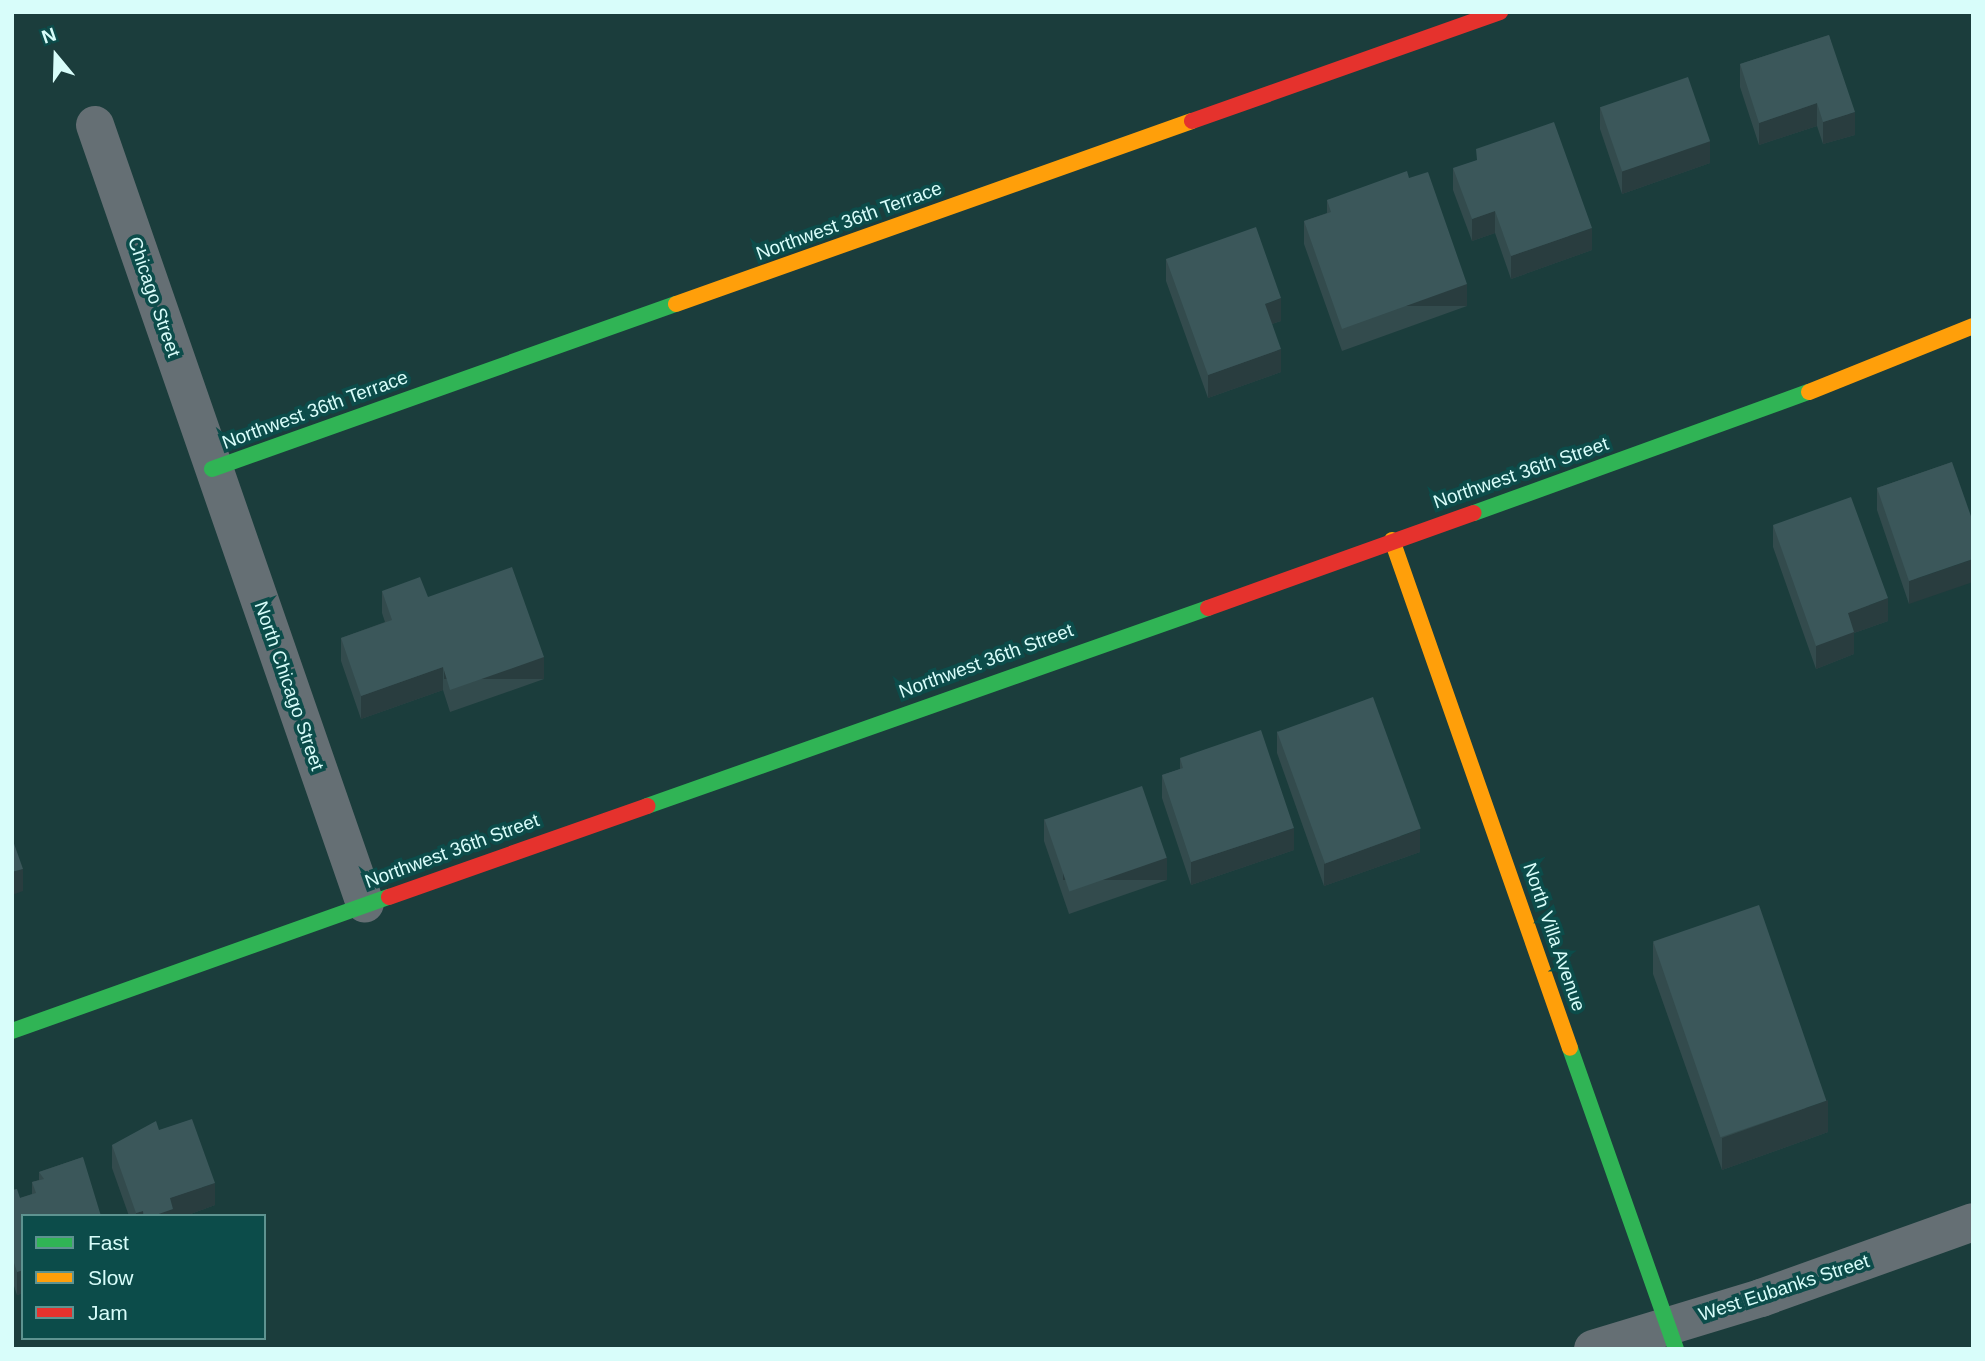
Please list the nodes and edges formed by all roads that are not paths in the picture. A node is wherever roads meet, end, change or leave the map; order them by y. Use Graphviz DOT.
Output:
graph roads {
  1 [pos="1500,12"];
  2 [pos="95,125"];
  3 [pos="1973,326"];
  4 [pos="212,469"];
  5 [pos="1392,540"];
  6 [pos="365,904"];
  7 [pos="12,1031"];
  8 [pos="1973,1222"];
  9 [pos="1672,1337"];
  10 [pos="1593,1349"];
  1 -- 4 [label="street, Northwest 36th Terrace"];
  2 -- 4 [label="street, Chicago Street"];
  3 -- 5 [label="street, Northwest 36th Street"];
  4 -- 6 [label="street, North Chicago Street"];
  5 -- 6 [label="street, Northwest 36th Street"];
  5 -- 9 [label="street, North Villa Avenue"];
  6 -- 7 [label="street, Northwest 36th Street"];
  8 -- 9 [label="street, West Eubanks Street"];
  9 -- 10 [label="street, West Eubanks Street"];
}
